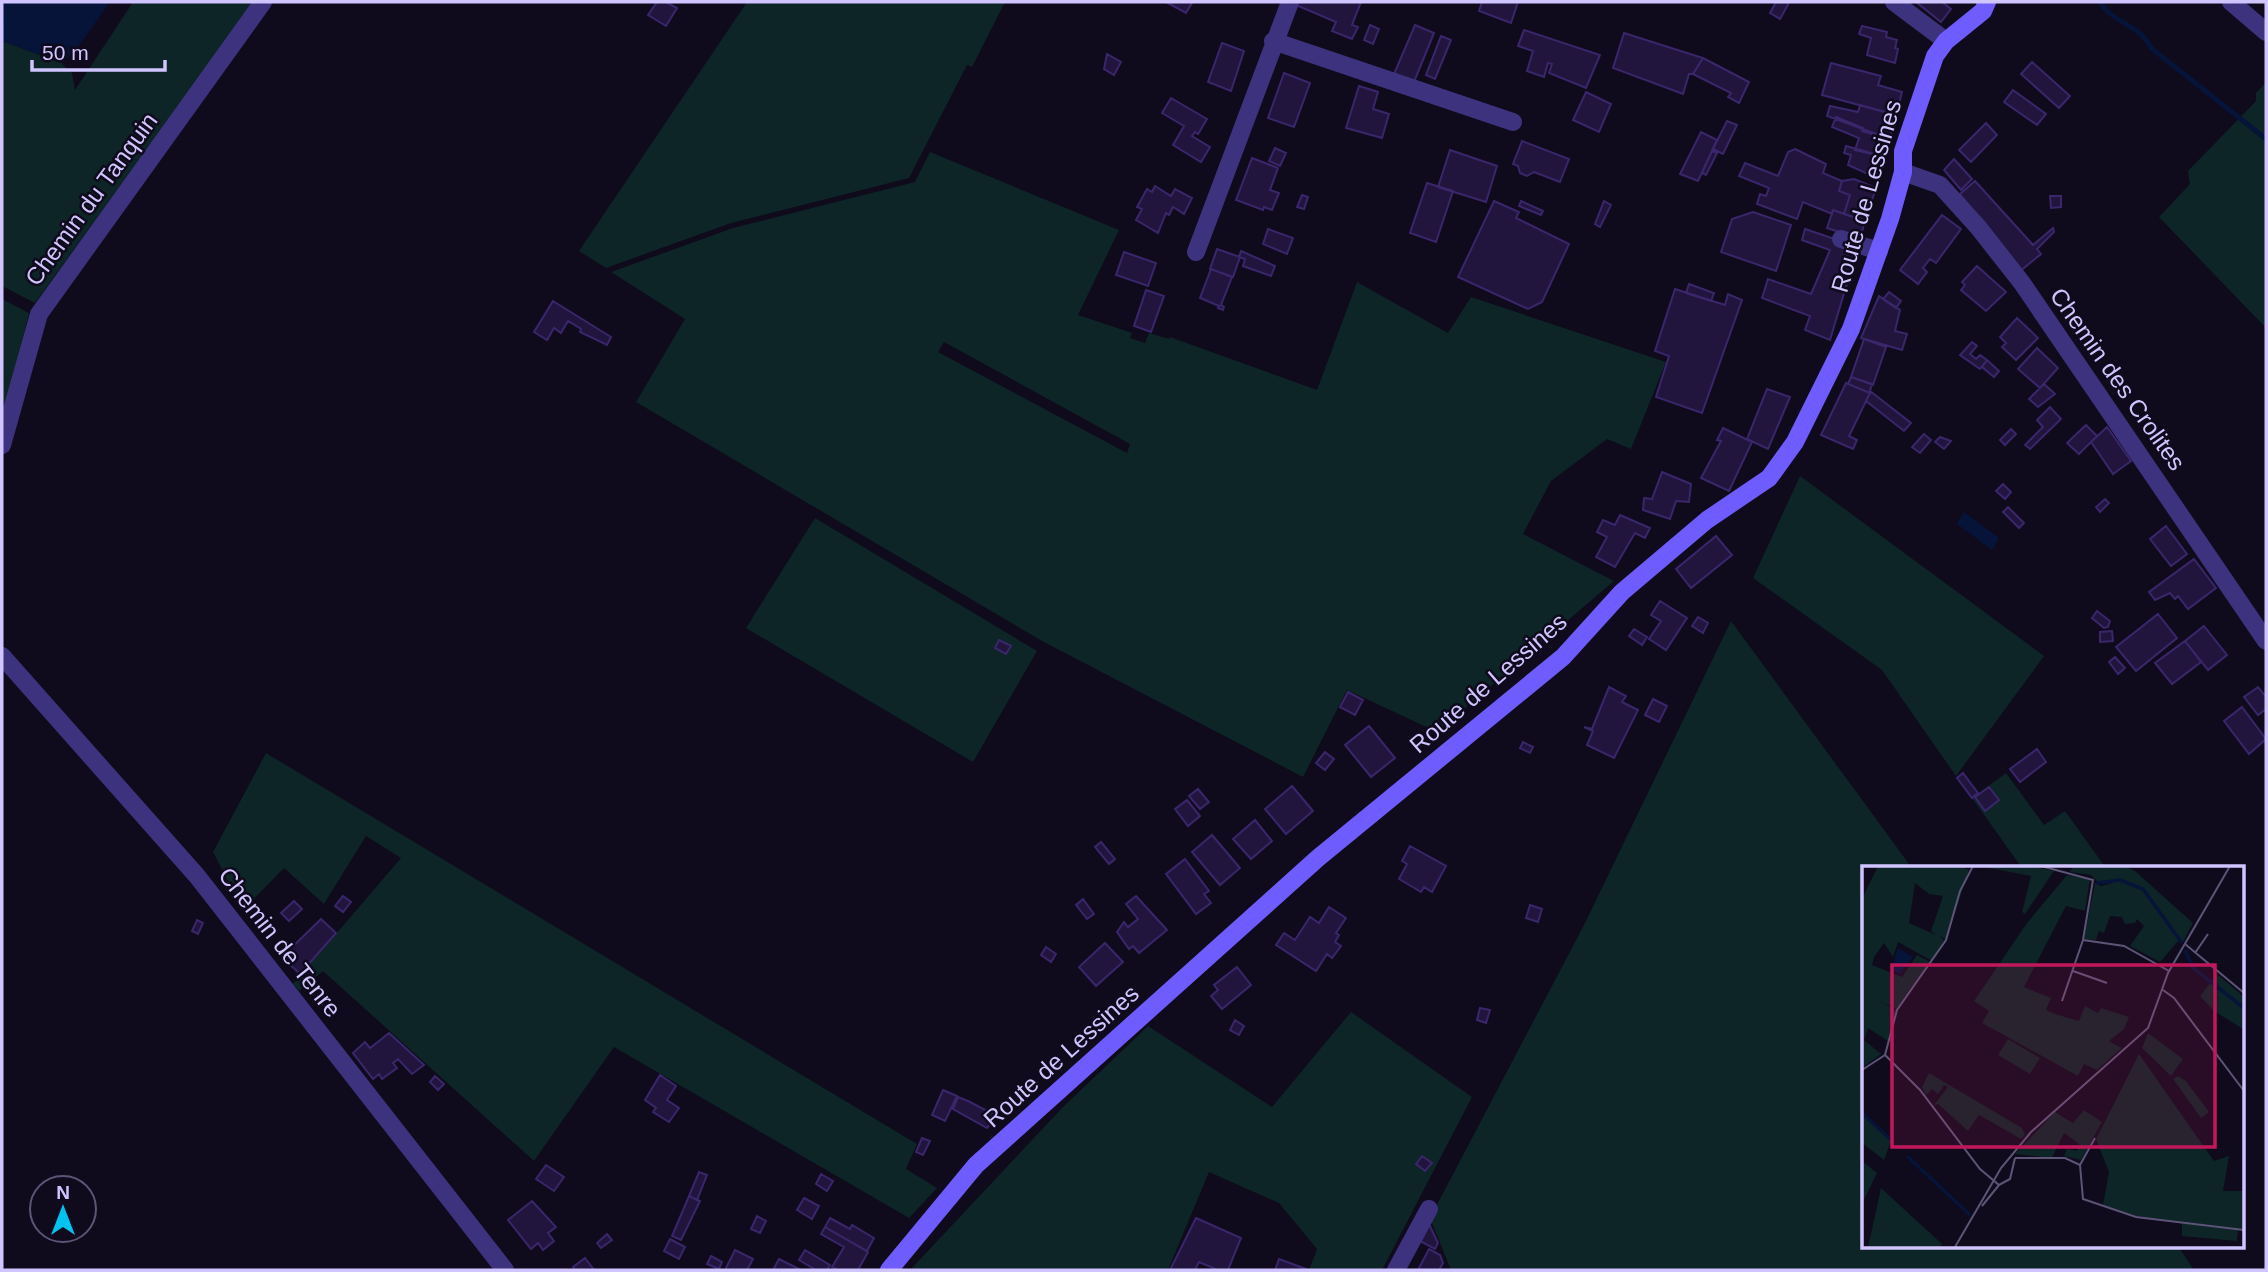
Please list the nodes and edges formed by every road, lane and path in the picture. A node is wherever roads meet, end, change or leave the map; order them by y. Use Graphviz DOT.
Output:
graph roads {
  1 [pos="263,2"];
  2 [pos="1290,2"];
  3 [pos="1987,2"];
  4 [pos="2231,2"];
  5 [pos="1897,4"];
  6 [pos="2266,32"];
  7 [pos="1273,41"];
  8 [pos="1946,41"];
  9 [pos="1513,122"];
  10 [pos="1903,172"];
  11 [pos="1842,239"];
  12 [pos="1879,251"];
  13 [pos="1196,252"];
  14 [pos="2,445"];
  15 [pos="2266,641"];
  16 [pos="2,656"];
  17 [pos="1429,1209"];
  18 [pos="505,1270"];
  19 [pos="889,1270"];
  20 [pos="1396,1270"];
  1 -- 14 [label="street, Chemin du Tanquin"];
  2 -- 7 [label="street"];
  3 -- 8 [label="main road, Route de Lessines"];
  4 -- 6 [label="street"];
  5 -- 8 [label="street"];
  7 -- 9 [label="street"];
  7 -- 13 [label="street"];
  8 -- 10 [label="main road, Route de Lessines"];
  10 -- 12 [label="main road, Route de Lessines"];
  10 -- 15 [label="street, Chemin des Crolites"];
  11 -- 12 [label="street"];
  12 -- 19 [label="main road, Route de Lessines"];
  16 -- 18 [label="street, Chemin de Tenre"];
  17 -- 20 [label="street"];
}
